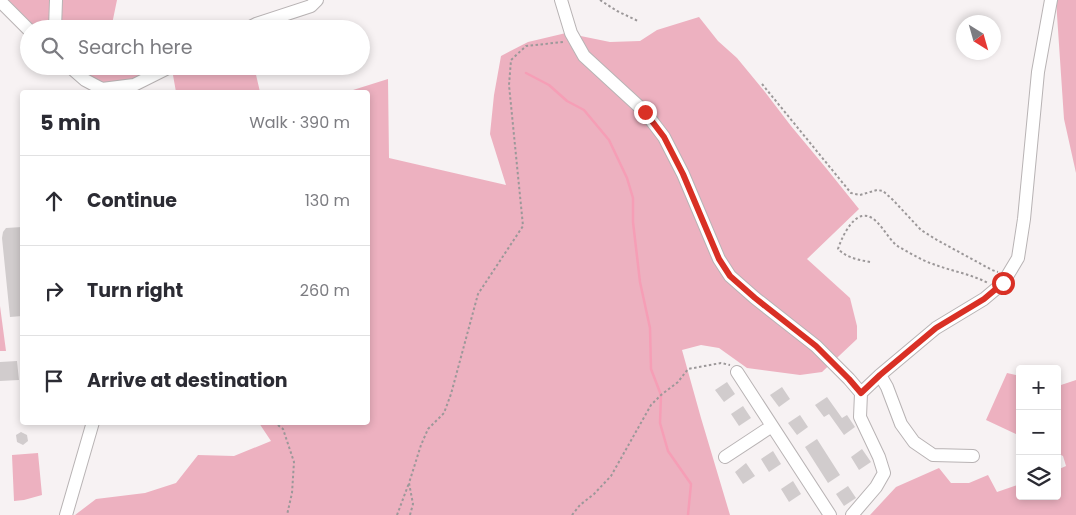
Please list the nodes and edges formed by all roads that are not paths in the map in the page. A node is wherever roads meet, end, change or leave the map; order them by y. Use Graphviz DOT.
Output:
graph roads {
  1 [pos="56,0"];
  2 [pos="317,0"];
  3 [pos="561,0"];
  4 [pos="1051,0"];
  5 [pos="0,1"];
  6 [pos="55,20"];
  7 [pos="268,20"];
  8 [pos="20,21"];
  9 [pos="76,75"];
  10 [pos="154,75"];
  11 [pos="85,86"];
  12 [pos="737,372"];
  13 [pos="880,375"];
  14 [pos="861,393"];
  15 [pos="92,425"];
  16 [pos="772,426"];
  17 [pos="973,456"];
  18 [pos="725,457"];
  19 [pos="66,515"];
  20 [pos="830,515"];
  21 [pos="852,515"];
  1 -- 6 [label="street"];
  2 -- 7 [label="street"];
  3 -- 14 [label="street"];
  4 -- 13 [label="street"];
  5 -- 8 [label="street"];
  9 -- 11 [label="street"];
  10 -- 11 [label="street"];
  12 -- 16 [label="street"];
  13 -- 14 [label="street"];
  13 -- 17 [label="street"];
  14 -- 21 [label="street"];
  15 -- 19 [label="street"];
  16 -- 18 [label="street"];
  16 -- 20 [label="street"];
}
